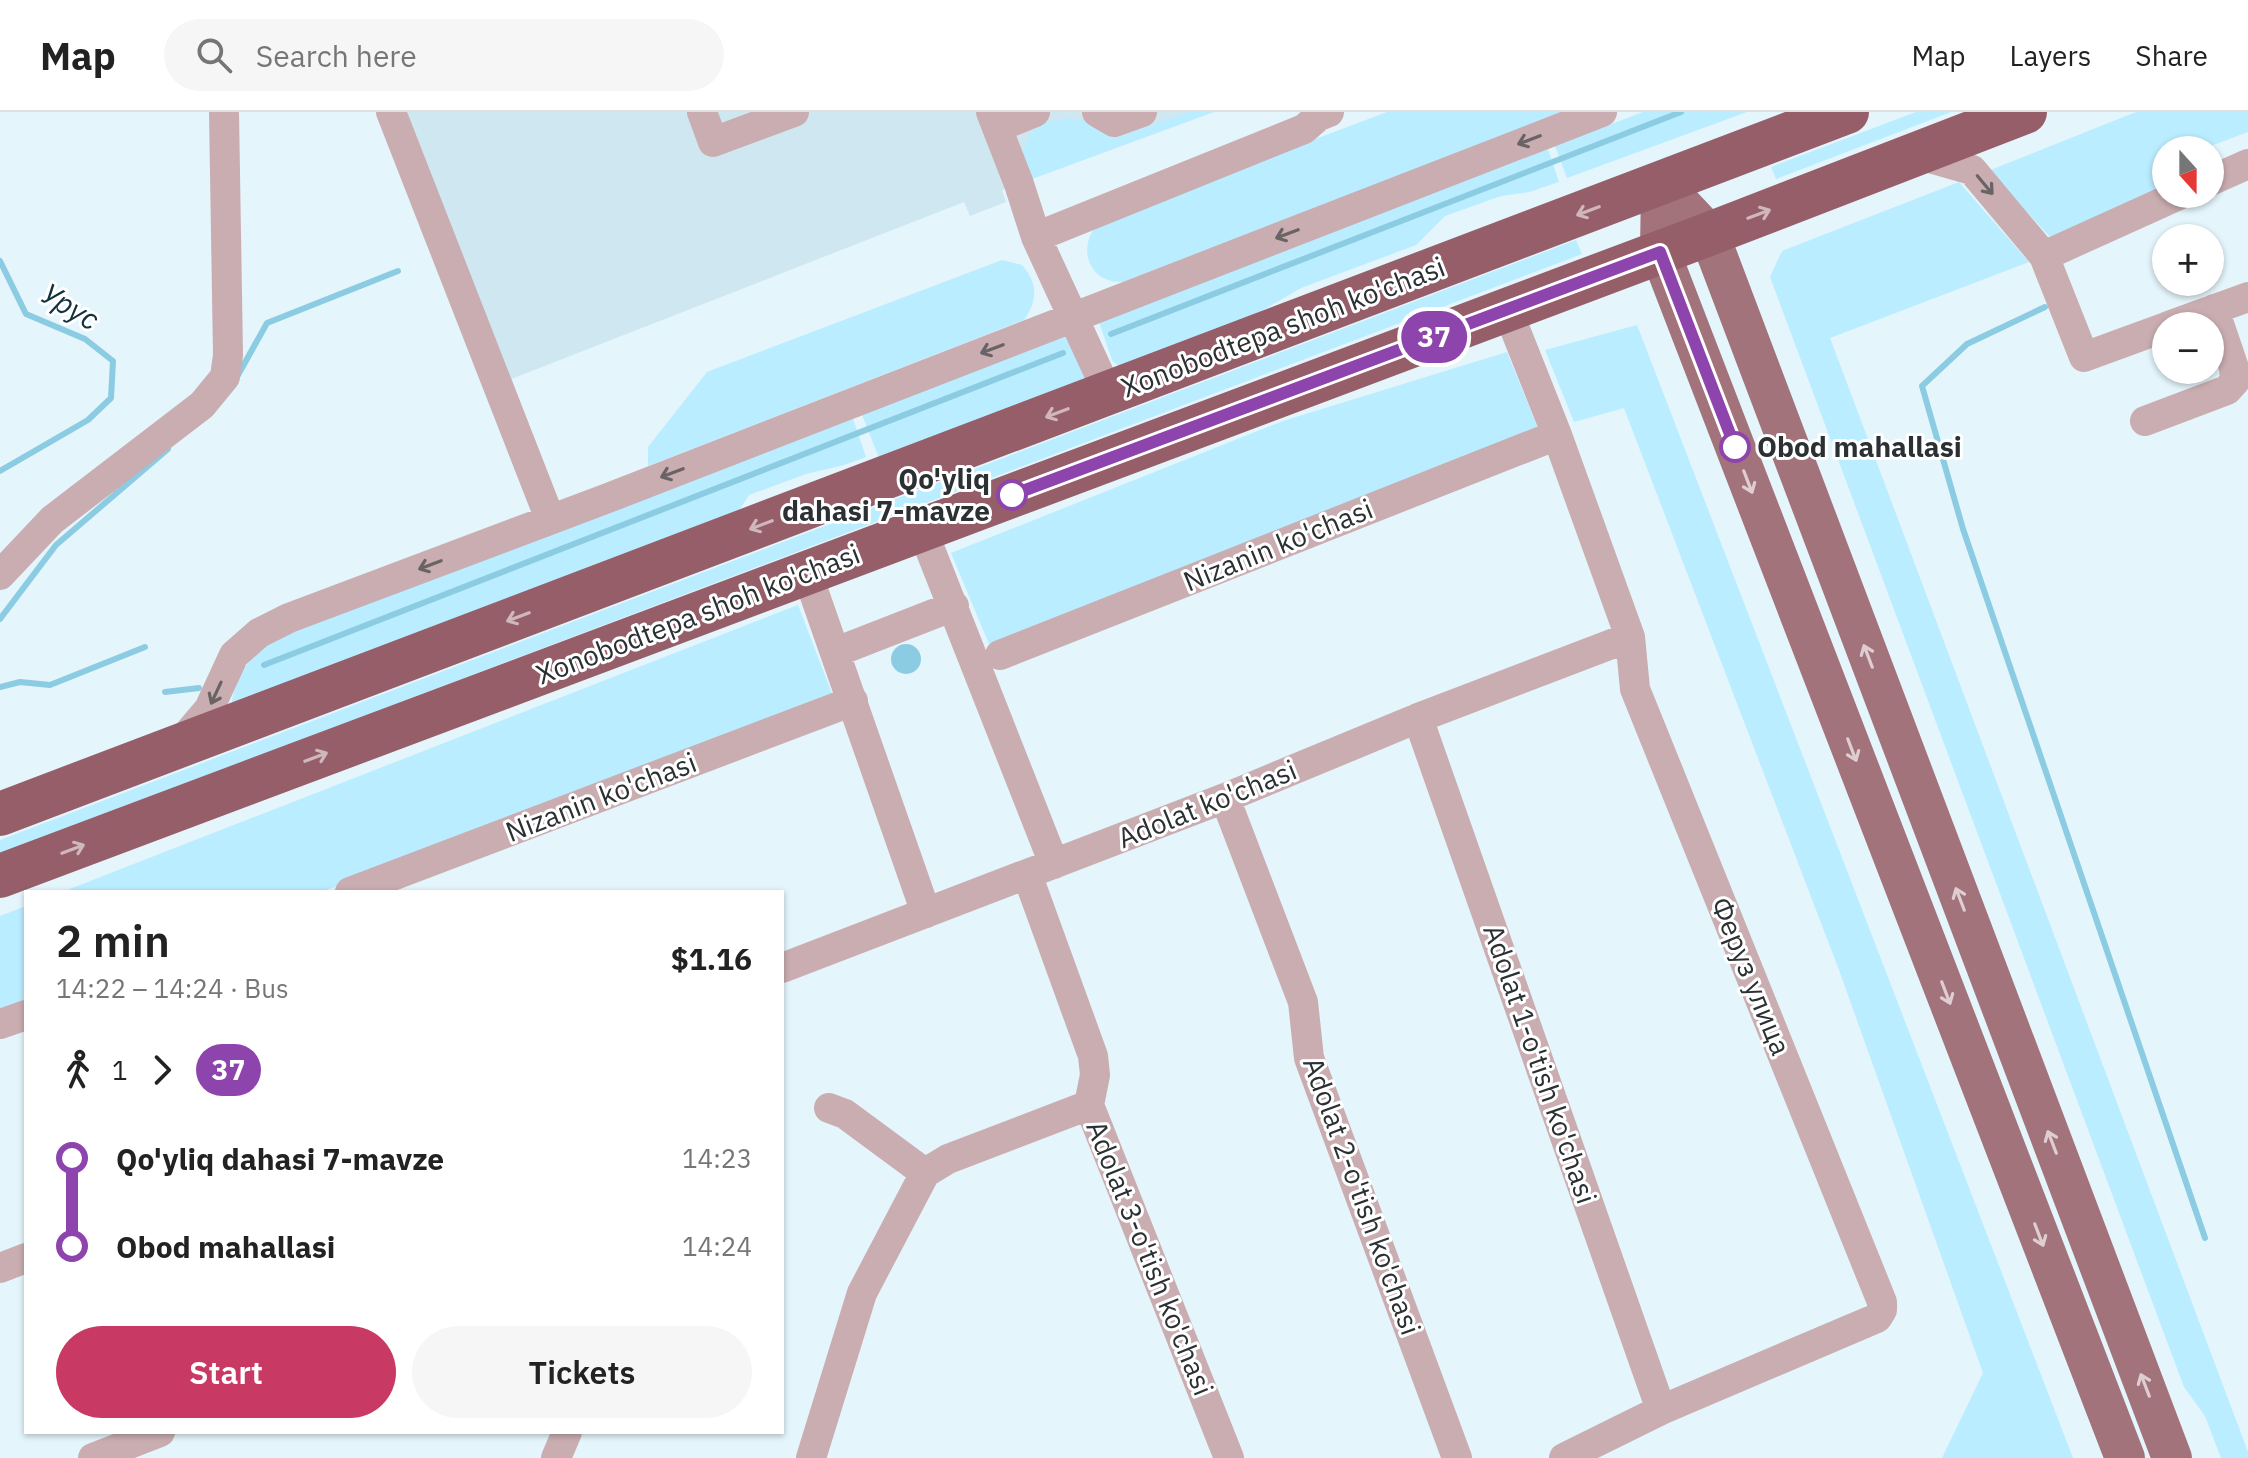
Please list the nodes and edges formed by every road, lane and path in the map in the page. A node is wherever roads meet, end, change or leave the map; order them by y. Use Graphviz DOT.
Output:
graph roads {
  1 [pos="224,112"];
  2 [pos="391,112"];
  3 [pos="702,112"];
  4 [pos="794,112"];
  5 [pos="1035,112"];
  6 [pos="1097,112"];
  7 [pos="1142,112"];
  8 [pos="1329,112"];
  9 [pos="1602,112"];
  10 [pos="1847,112"];
  11 [pos="2025,112"];
  12 [pos="995,119"];
  13 [pos="1916,154"];
  14 [pos="2248,164"];
  15 [pos="2224,175"];
  16 [pos="1661,183"];
  17 [pos="2152,207"];
  18 [pos="1709,234"];
  19 [pos="1036,237"];
  20 [pos="1660,252"];
  21 [pos="2044,256"];
  22 [pos="2248,297"];
  23 [pos="1507,309"];
  24 [pos="2214,309"];
  25 [pos="2206,312"];
  26 [pos="1074,318"];
  27 [pos="2152,332"];
  28 [pos="1108,393"];
  29 [pos="2145,421"];
  30 [pos="1557,435"];
  31 [pos="550,519"];
  32 [pos="922,529"];
  33 [pos="807,573"];
  34 [pos="0,575"];
  35 [pos="954,606"];
  36 [pos="1630,637"];
  37 [pos="836,652"];
  38 [pos="1000,655"];
  39 [pos="853,701"];
  40 [pos="1418,718"];
  41 [pos="178,747"];
  42 [pos="1225,798"];
  43 [pos="0,814"];
  44 [pos="1041,869"];
  45 [pos="0,876"];
  46 [pos="355,890"];
  47 [pos="926,913"];
  48 [pos="784,967"];
  49 [pos="24,1016"];
  50 [pos="0,1024"];
  51 [pos="1089,1105"];
  52 [pos="829,1108"];
  53 [pos="925,1173"];
  54 [pos="24,1259"];
  55 [pos="0,1268"];
  56 [pos="1661,1410"];
  57 [pos="155,1434"];
  58 [pos="566,1434"];
  59 [pos="93,1458"];
  60 [pos="556,1458"];
  61 [pos="811,1458"];
  62 [pos="1229,1458"];
  63 [pos="1457,1458"];
  64 [pos="1564,1458"];
  65 [pos="2125,1458"];
  66 [pos="2172,1458"];
  1 -- 34 [label="street"];
  2 -- 31 [label="street"];
  3 -- 4 [label="street"];
  5 -- 12 [label="street"];
  6 -- 7 [label="street"];
  8 -- 19 [label="street"];
  9 -- 26 [label="street, one-way"];
  10 -- 16 [label="highway, Xonobodtepa shoh ko'chasi"];
  11 -- 13 [label="highway, Xonobodtepa shoh ko'chasi"];
  12 -- 19 [label="street"];
  18 -- 13 [label="highway, Xonobodtepa shoh ko'chasi, one-way"];
  13 -- 21 [label="street, one-way"];
  14 -- 15 [label="street"];
  16 -- 18 [label="main road"];
  16 -- 20 [label="main road"];
  16 -- 28 [label="highway, Xonobodtepa shoh ko'chasi, one-way"];
  17 -- 21 [label="street"];
  18 -- 20 [label="highway, Xonobodtepa shoh ko'chasi"];
  66 -- 18 [label="main road, one-way"];
  19 -- 26 [label="street"];
  20 -- 23 [label="highway, Xonobodtepa shoh ko'chasi"];
  20 -- 65 [label="main road, one-way"];
  21 -- 27 [label="street"];
  22 -- 24 [label="street"];
  23 -- 30 [label="street, Феруз улица"];
  23 -- 32 [label="highway, Xonobodtepa shoh ko'chasi"];
  24 -- 25 [label="street"];
  24 -- 29 [label="street"];
  26 -- 28 [label="street"];
  26 -- 31 [label="street, one-way"];
  28 -- 41 [label="highway, Xonobodtepa shoh ko'chasi, one-way"];
  30 -- 36 [label="street, Феруз улица"];
  30 -- 38 [label="street, Nizanin ko'chasi"];
  31 -- 41 [label="street, one-way"];
  32 -- 33 [label="highway, Xonobodtepa shoh ko'chasi"];
  32 -- 35 [label="street, Adolat 3-o'tish ko'chasi"];
  33 -- 37 [label="street"];
  45 -- 33 [label="highway, Xonobodtepa shoh ko'chasi, one-way"];
  35 -- 37 [label="street"];
  35 -- 44 [label="street, Adolat 3-o'tish ko'chasi"];
  36 -- 40 [label="street, Adolat ko'chasi"];
  36 -- 56 [label="street, Феруз улица"];
  37 -- 39 [label="street"];
  39 -- 46 [label="street, Nizanin ko'chasi"];
  39 -- 47 [label="street"];
  40 -- 42 [label="street, Adolat ko'chasi"];
  40 -- 56 [label="street, Adolat 1-o'tish ko'chasi"];
  41 -- 43 [label="highway, Xonobodtepa shoh ko'chasi"];
  42 -- 44 [label="street, Adolat ko'chasi"];
  42 -- 63 [label="street, Adolat 2-o'tish ko'chasi"];
  44 -- 47 [label="street, Adolat ko'chasi"];
  44 -- 51 [label="street, Adolat 3-o'tish ko'chasi"];
  47 -- 48 [label="street, Adolat ko'chasi"];
  49 -- 50 [label="street"];
  51 -- 53 [label="street"];
  51 -- 62 [label="street, Adolat 3-o'tish ko'chasi"];
  52 -- 53 [label="street"];
  53 -- 61 [label="street"];
  54 -- 55 [label="street"];
  56 -- 64 [label="street, Феруз улица"];
  57 -- 59 [label="street"];
  58 -- 60 [label="street"];
}
